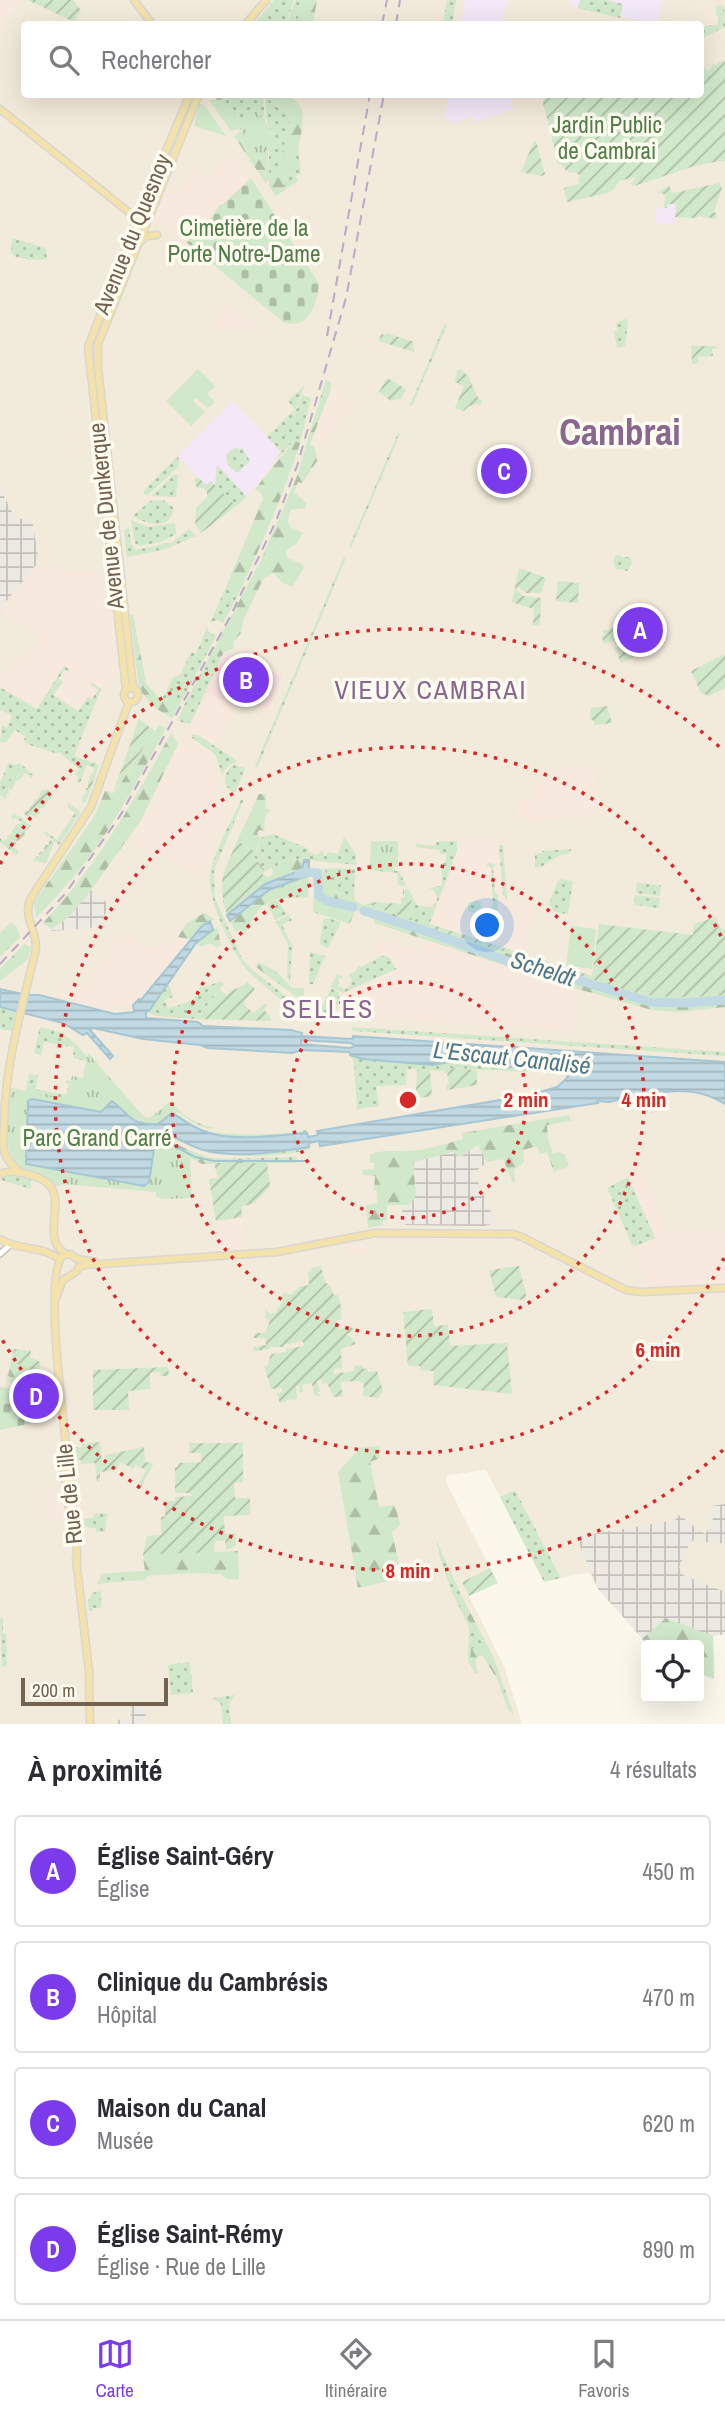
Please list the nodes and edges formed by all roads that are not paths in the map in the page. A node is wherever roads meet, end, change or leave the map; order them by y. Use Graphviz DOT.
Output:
graph roads {
  1 [pos="134,0"];
  2 [pos="266,0"];
  3 [pos="150,21"];
  4 [pos="248,21"];
  5 [pos="188,98"];
  6 [pos="197,98"];
  7 [pos="0,109"];
  8 [pos="0,115"];
  9 [pos="22,128"];
  10 [pos="138,219"];
  11 [pos="145,225"];
  12 [pos="158,235"];
  13 [pos="137,243"];
  14 [pos="88,344"];
  15 [pos="97,344"];
  16 [pos="129,688"];
  17 [pos="130,702"];
  18 [pos="4,1115"];
  19 [pos="0,1135"];
  20 [pos="20,1172"];
  21 [pos="0,1174"];
  22 [pos="0,1240"];
  23 [pos="55,1241"];
  24 [pos="11,1244"];
  25 [pos="45,1251"];
  26 [pos="0,1254"];
  27 [pos="62,1256"];
  28 [pos="77,1259"];
  29 [pos="97,1262"];
  30 [pos="79,1267"];
  31 [pos="59,1269"];
  32 [pos="68,1275"];
  33 [pos="725,1288"];
  34 [pos="56,1298"];
  35 [pos="90,1724"];
  1 -- 3 [label="main road"];
  2 -- 4 [label="main road"];
  5 -- 10 [label="main road, Avenue du Quesnoy"];
  6 -- 11 [label="main road, Avenue du Quesnoy"];
  7 -- 9 [label="main road"];
  8 -- 9 [label="main road"];
  9 -- 10 [label="main road"];
  10 -- 11 [label="main road"];
  10 -- 14 [label="main road, Avenue du Quesnoy"];
  11 -- 13 [label="main road, Avenue du Quesnoy"];
  12 -- 13 [label="main road"];
  13 -- 15 [label="main road, Avenue du Quesnoy"];
  14 -- 16 [label="main road, Avenue de Dunkerque"];
  15 -- 16 [label="main road, Avenue de Dunkerque"];
  16 -- 17 [label="main road, Avenue de Dunkerque"];
  16 -- 17 [label="main road, Avenue de Dunkerque"];
  17 -- 18 [label="main road, Avenue de Dunkerque"];
  18 -- 19 [label="main road"];
  18 -- 20 [label="main road"];
  20 -- 21 [label="main road"];
  20 -- 23 [label="main road"];
  22 -- 24 [label="main road"];
  22 -- 26 [label="street"];
  23 -- 25 [label="main road"];
  23 -- 27 [label="main road"];
  24 -- 25 [label="main road"];
  24 -- 26 [label="street"];
  25 -- 27 [label="main road"];
  27 -- 28 [label="main road"];
  27 -- 31 [label="main road"];
  28 -- 29 [label="main road"];
  28 -- 30 [label="main road"];
  29 -- 30 [label="main road"];
  29 -- 33 [label="main road"];
  30 -- 32 [label="main road"];
  31 -- 32 [label="main road"];
  31 -- 34 [label="main road, Rue de Lille"];
  32 -- 34 [label="main road, Rue de Lille"];
  34 -- 35 [label="main road, Rue de Lille"];
}
